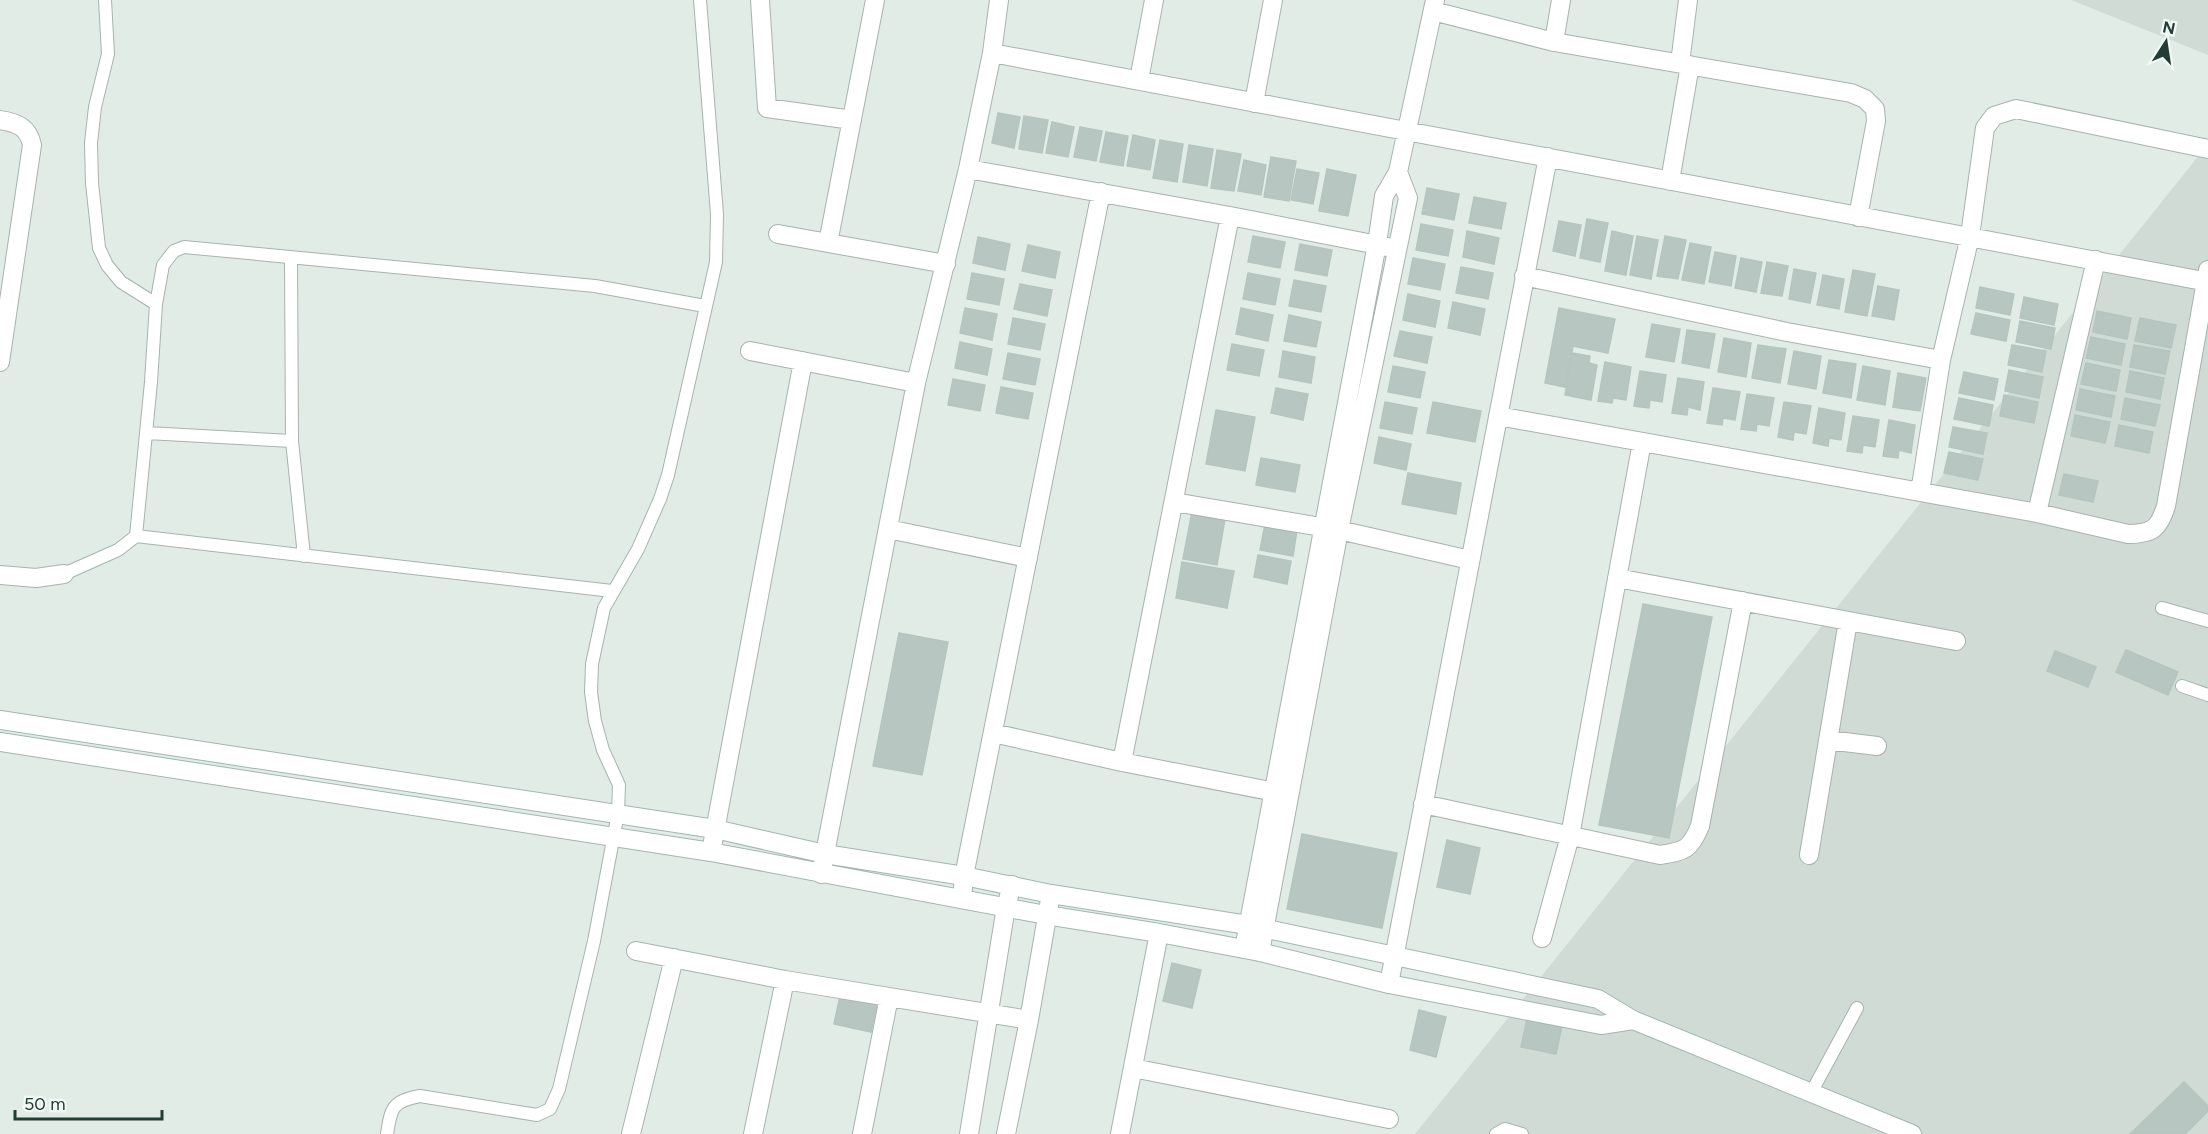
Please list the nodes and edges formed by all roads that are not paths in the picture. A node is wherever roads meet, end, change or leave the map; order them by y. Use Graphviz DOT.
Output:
graph roads {
  1 [pos="105,0"];
  2 [pos="700,0"];
  3 [pos="760,0"];
  4 [pos="875,0"];
  5 [pos="999,0"];
  6 [pos="1155,0"];
  7 [pos="1273,0"];
  8 [pos="1561,0"];
  9 [pos="1688,0"];
  10 [pos="1434,6"];
  11 [pos="1554,42"];
  12 [pos="992,53"];
  13 [pos="1685,64"];
  14 [pos="1139,80"];
  15 [pos="1254,103"];
  16 [pos="0,120"];
  17 [pos="852,120"];
  18 [pos="1407,130"];
  19 [pos="2208,149"];
  20 [pos="1548,158"];
  21 [pos="968,169"];
  22 [pos="1398,172"];
  23 [pos="1670,181"];
  24 [pos="1101,192"];
  25 [pos="1230,216"];
  26 [pos="1858,217"];
  27 [pos="778,234"];
  28 [pos="1970,236"];
  29 [pos="828,243"];
  30 [pos="1377,244"];
  31 [pos="1396,248"];
  32 [pos="291,257"];
  33 [pos="2096,260"];
  34 [pos="946,264"];
  35 [pos="1524,276"];
  36 [pos="2207,278"];
  37 [pos="156,304"];
  38 [pos="705,306"];
  39 [pos="750,351"];
  40 [pos="1941,360"];
  41 [pos="803,361"];
  42 [pos="0,362"];
  43 [pos="916,383"];
  44 [pos="1498,416"];
  45 [pos="147,433"];
  46 [pos="292,441"];
  47 [pos="1642,442"];
  48 [pos="1920,492"];
  49 [pos="1174,502"];
  50 [pos="2037,513"];
  51 [pos="888,529"];
  52 [pos="1331,529"];
  53 [pos="136,536"];
  54 [pos="304,556"];
  55 [pos="1028,558"];
  56 [pos="1470,560"];
  57 [pos="64,574"];
  58 [pos="0,575"];
  59 [pos="1617,578"];
  60 [pos="612,591"];
  61 [pos="1743,601"];
  62 [pos="2162,608"];
  63 [pos="1848,621"];
  64 [pos="2208,621"];
  65 [pos="1956,641"];
  66 [pos="2182,686"];
  67 [pos="2208,695"];
  68 [pos="0,720"];
  69 [pos="993,733"];
  70 [pos="1828,740"];
  71 [pos="0,742"];
  72 [pos="1877,746"];
  73 [pos="1122,762"];
  74 [pos="1281,793"];
  75 [pos="1423,804"];
  76 [pos="618,813"];
  77 [pos="715,829"];
  78 [pos="614,836"];
  79 [pos="1569,836"];
  80 [pos="711,852"];
  81 [pos="825,854"];
  82 [pos="1809,855"];
  83 [pos="821,874"];
  84 [pos="964,876"];
  85 [pos="1012,885"];
  86 [pos="1051,894"];
  87 [pos="962,898"];
  88 [pos="1006,907"];
  89 [pos="1046,915"];
  90 [pos="1256,926"];
  91 [pos="1159,933"];
  92 [pos="1542,938"];
  93 [pos="1252,950"];
  94 [pos="636,951"];
  95 [pos="1396,956"];
  96 [pos="674,958"];
  97 [pos="785,980"];
  98 [pos="1389,984"];
  99 [pos="889,997"];
  100 [pos="1857,1008"];
  101 [pos="990,1012"];
  102 [pos="1029,1020"];
  103 [pos="1633,1020"];
  104 [pos="1133,1068"];
  105 [pos="1811,1093"];
  106 [pos="1389,1119"];
  107 [pos="387,1134"];
  108 [pos="631,1134"];
  109 [pos="753,1134"];
  110 [pos="862,1134"];
  111 [pos="969,1134"];
  112 [pos="1006,1134"];
  113 [pos="1120,1134"];
  114 [pos="1496,1134"];
  115 [pos="1522,1134"];
  116 [pos="1912,1134"];
  1 -- 37 [label="lane"];
  2 -- 38 [label="lane"];
  3 -- 17 [label="street"];
  4 -- 17 [label="street"];
  5 -- 12 [label="street"];
  6 -- 14 [label="street"];
  7 -- 15 [label="street"];
  8 -- 11 [label="street"];
  9 -- 13 [label="street"];
  10 -- 11 [label="street"];
  10 -- 18 [label="street"];
  11 -- 13 [label="street"];
  12 -- 14 [label="street"];
  12 -- 21 [label="street"];
  13 -- 23 [label="street"];
  13 -- 26 [label="street"];
  14 -- 15 [label="street"];
  15 -- 18 [label="street"];
  16 -- 42 [label="street"];
  17 -- 29 [label="street"];
  18 -- 20 [label="street"];
  18 -- 22 [label="street"];
  19 -- 28 [label="street"];
  20 -- 23 [label="street"];
  20 -- 35 [label="street"];
  21 -- 24 [label="street"];
  21 -- 34 [label="street"];
  22 -- 30 [label="street"];
  22 -- 31 [label="street"];
  23 -- 26 [label="street"];
  24 -- 25 [label="street"];
  24 -- 55 [label="street"];
  25 -- 30 [label="street"];
  25 -- 49 [label="street"];
  26 -- 28 [label="street"];
  27 -- 29 [label="street"];
  28 -- 33 [label="street"];
  28 -- 40 [label="street"];
  29 -- 34 [label="street"];
  30 -- 31 [label="street"];
  30 -- 52 [label="street"];
  31 -- 52 [label="street"];
  32 -- 37 [label="lane"];
  32 -- 38 [label="lane"];
  32 -- 46 [label="lane"];
  33 -- 36 [label="street"];
  33 -- 50 [label="street"];
  34 -- 43 [label="street"];
  35 -- 40 [label="street"];
  35 -- 44 [label="street"];
  36 -- 50 [label="street"];
  37 -- 45 [label="lane"];
  38 -- 60 [label="lane"];
  39 -- 41 [label="street"];
  40 -- 48 [label="street"];
  41 -- 43 [label="street"];
  41 -- 77 [label="street"];
  43 -- 51 [label="street"];
  44 -- 47 [label="street"];
  44 -- 56 [label="street"];
  45 -- 46 [label="lane"];
  45 -- 53 [label="lane"];
  46 -- 54 [label="lane"];
  47 -- 48 [label="street"];
  47 -- 59 [label="street"];
  48 -- 50 [label="street"];
  49 -- 52 [label="street"];
  49 -- 73 [label="street"];
  51 -- 55 [label="street"];
  51 -- 81 [label="street"];
  52 -- 56 [label="street"];
  52 -- 74 [label="street"];
  53 -- 54 [label="lane"];
  53 -- 57 [label="lane"];
  54 -- 60 [label="lane"];
  55 -- 69 [label="street"];
  56 -- 75 [label="street"];
  57 -- 58 [label="street"];
  59 -- 61 [label="street"];
  59 -- 79 [label="street"];
  60 -- 76 [label="lane"];
  61 -- 63 [label="street"];
  61 -- 79 [label="street"];
  62 -- 64 [label="lane"];
  63 -- 65 [label="street"];
  63 -- 70 [label="street"];
  66 -- 67 [label="lane"];
  68 -- 76 [label="street"];
  69 -- 73 [label="street"];
  69 -- 84 [label="street"];
  70 -- 72 [label="street"];
  70 -- 82 [label="street"];
  71 -- 78 [label="street"];
  73 -- 74 [label="street"];
  74 -- 90 [label="street"];
  75 -- 79 [label="street"];
  75 -- 95 [label="street"];
  76 -- 77 [label="street"];
  76 -- 78 [label="lane"];
  77 -- 80 [label="street"];
  77 -- 81 [label="street"];
  78 -- 80 [label="street"];
  78 -- 107 [label="lane"];
  79 -- 92 [label="street"];
  80 -- 83 [label="street"];
  81 -- 83 [label="street"];
  81 -- 84 [label="street"];
  83 -- 87 [label="street"];
  84 -- 85 [label="street"];
  84 -- 87 [label="street"];
  85 -- 86 [label="street"];
  85 -- 88 [label="street"];
  86 -- 89 [label="street"];
  86 -- 90 [label="street"];
  87 -- 88 [label="street"];
  88 -- 89 [label="street"];
  88 -- 101 [label="street"];
  89 -- 91 [label="street"];
  89 -- 102 [label="street"];
  90 -- 93 [label="street"];
  90 -- 95 [label="street"];
  91 -- 93 [label="street"];
  91 -- 104 [label="street"];
  93 -- 98 [label="street"];
  94 -- 96 [label="street"];
  95 -- 98 [label="street"];
  95 -- 103 [label="street"];
  96 -- 97 [label="street"];
  96 -- 108 [label="street"];
  97 -- 99 [label="street"];
  97 -- 109 [label="street"];
  98 -- 103 [label="street"];
  99 -- 101 [label="street"];
  99 -- 110 [label="street"];
  100 -- 105 [label="lane"];
  101 -- 102 [label="street"];
  101 -- 111 [label="street"];
  102 -- 112 [label="street"];
  103 -- 105 [label="street"];
  104 -- 106 [label="street"];
  104 -- 113 [label="street"];
  105 -- 116 [label="street"];
  114 -- 115 [label="lane"];
}
